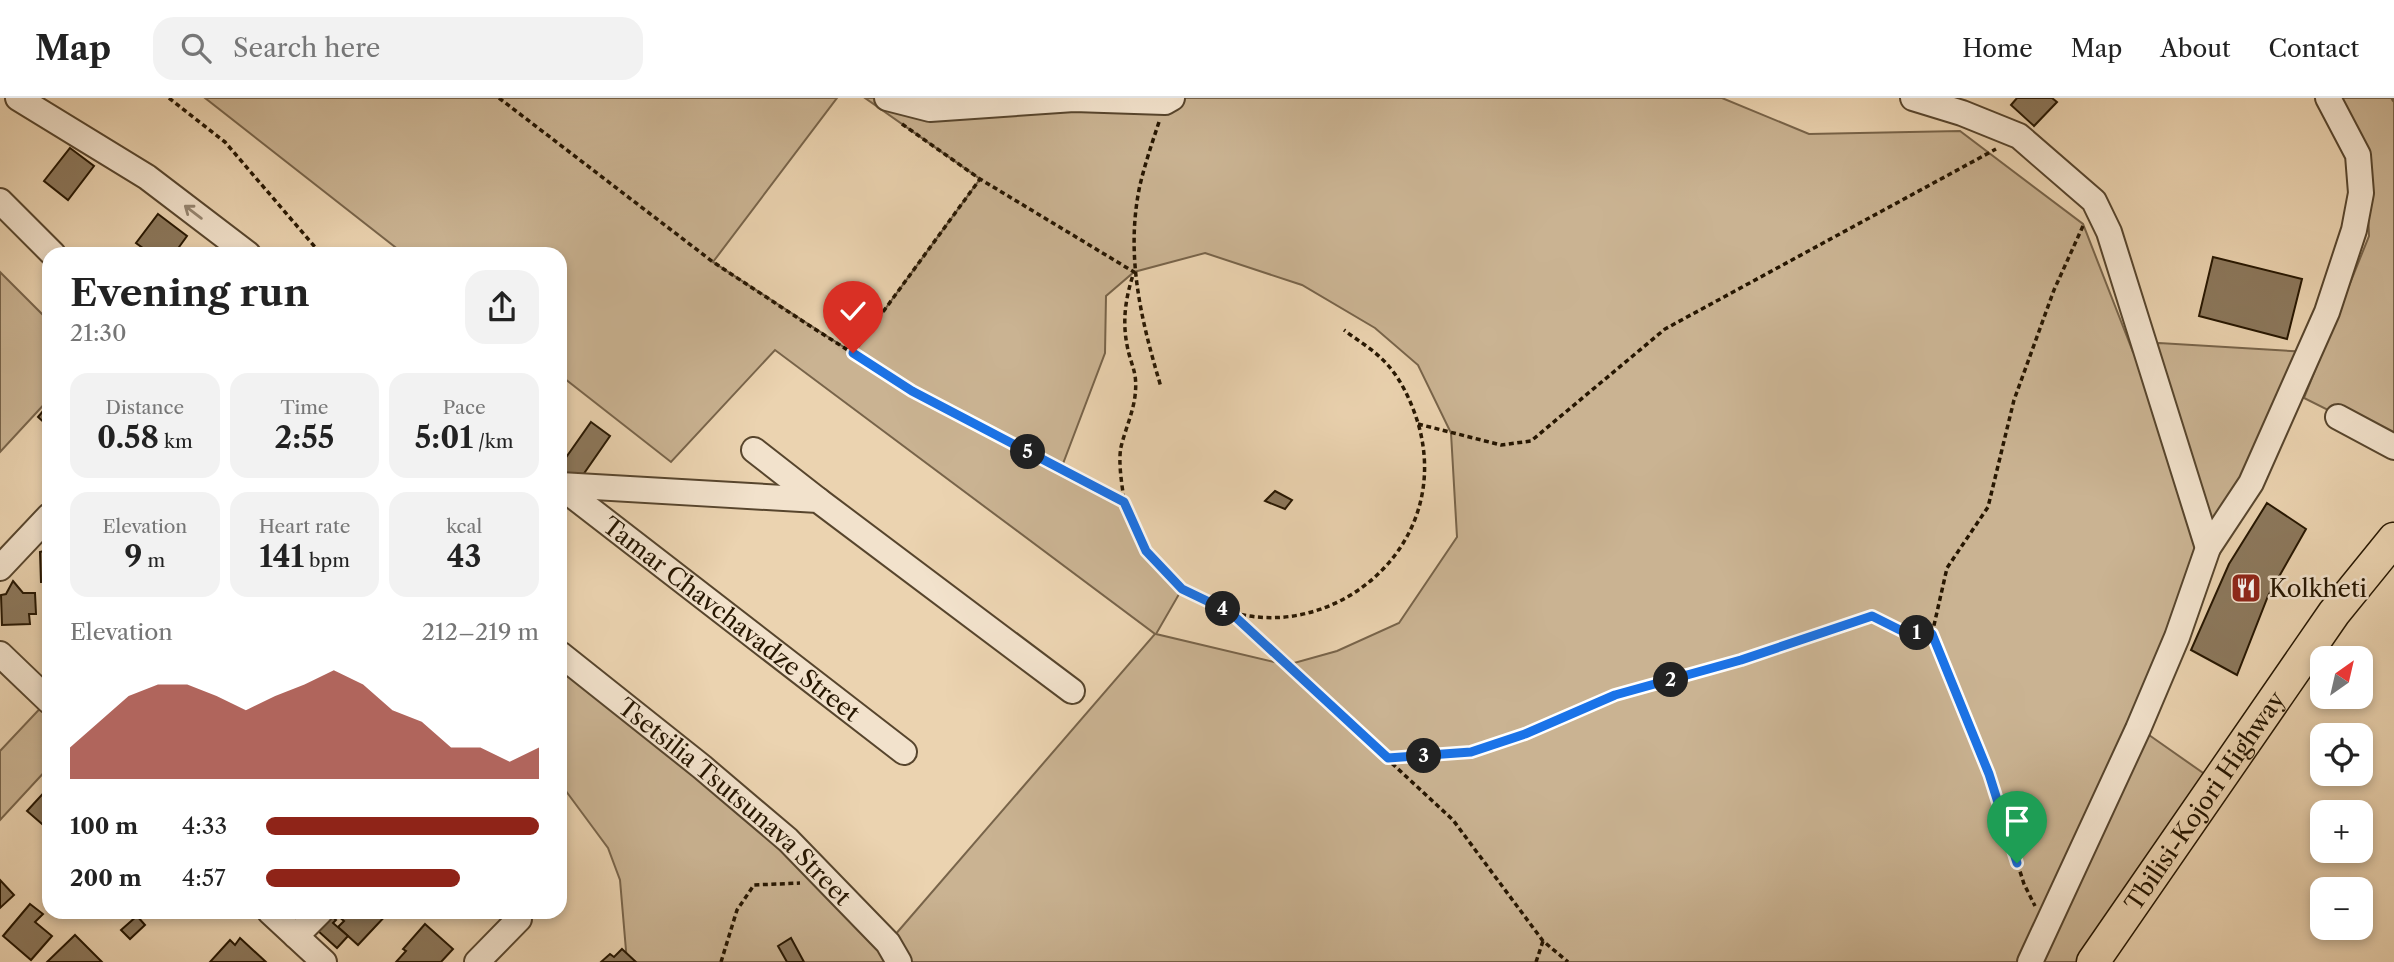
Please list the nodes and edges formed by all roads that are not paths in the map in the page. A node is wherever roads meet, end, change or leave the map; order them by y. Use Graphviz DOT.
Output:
graph roads {
  1 [pos="18,98"];
  2 [pos="1913,98"];
  3 [pos="2328,98"];
  4 [pos="1168,100"];
  5 [pos="892,109"];
  6 [pos="0,201"];
  7 [pos="46,247"];
  8 [pos="239,247"];
  9 [pos="2338,416"];
  10 [pos="2394,447"];
  11 [pos="754,450"];
  12 [pos="567,486"];
  13 [pos="567,491"];
  14 [pos="818,500"];
  15 [pos="42,523"];
  16 [pos="2394,539"];
  17 [pos="2208,548"];
  18 [pos="0,568"];
  19 [pos="0,654"];
  20 [pos="567,660"];
  21 [pos="1072,691"];
  22 [pos="42,694"];
  23 [pos="904,752"];
  24 [pos="278,919"];
  25 [pos="313,919"];
  26 [pos="519,919"];
  27 [pos="296,936"];
  28 [pos="324,962"];
  29 [pos="477,962"];
  30 [pos="899,962"];
  31 [pos="2029,962"];
  32 [pos="2093,962"];
  8 -- 1 [label="street, one-way"];
  2 -- 17 [label="street"];
  3 -- 17 [label="street"];
  4 -- 5 [label="street"];
  6 -- 7 [label="street"];
  9 -- 10 [label="street"];
  11 -- 14 [label="street"];
  12 -- 14 [label="street"];
  13 -- 23 [label="street, Tamar Chavchavadze Street"];
  14 -- 21 [label="street"];
  15 -- 18 [label="street"];
  16 -- 32 [label="main road, Tbilisi-Kojori Highway"];
  17 -- 31 [label="street"];
  19 -- 22 [label="street"];
  20 -- 30 [label="street, Tsetsilia Tsutsunava Street"];
  24 -- 27 [label="street"];
  25 -- 27 [label="street"];
  26 -- 29 [label="street"];
  27 -- 28 [label="street"];
}
